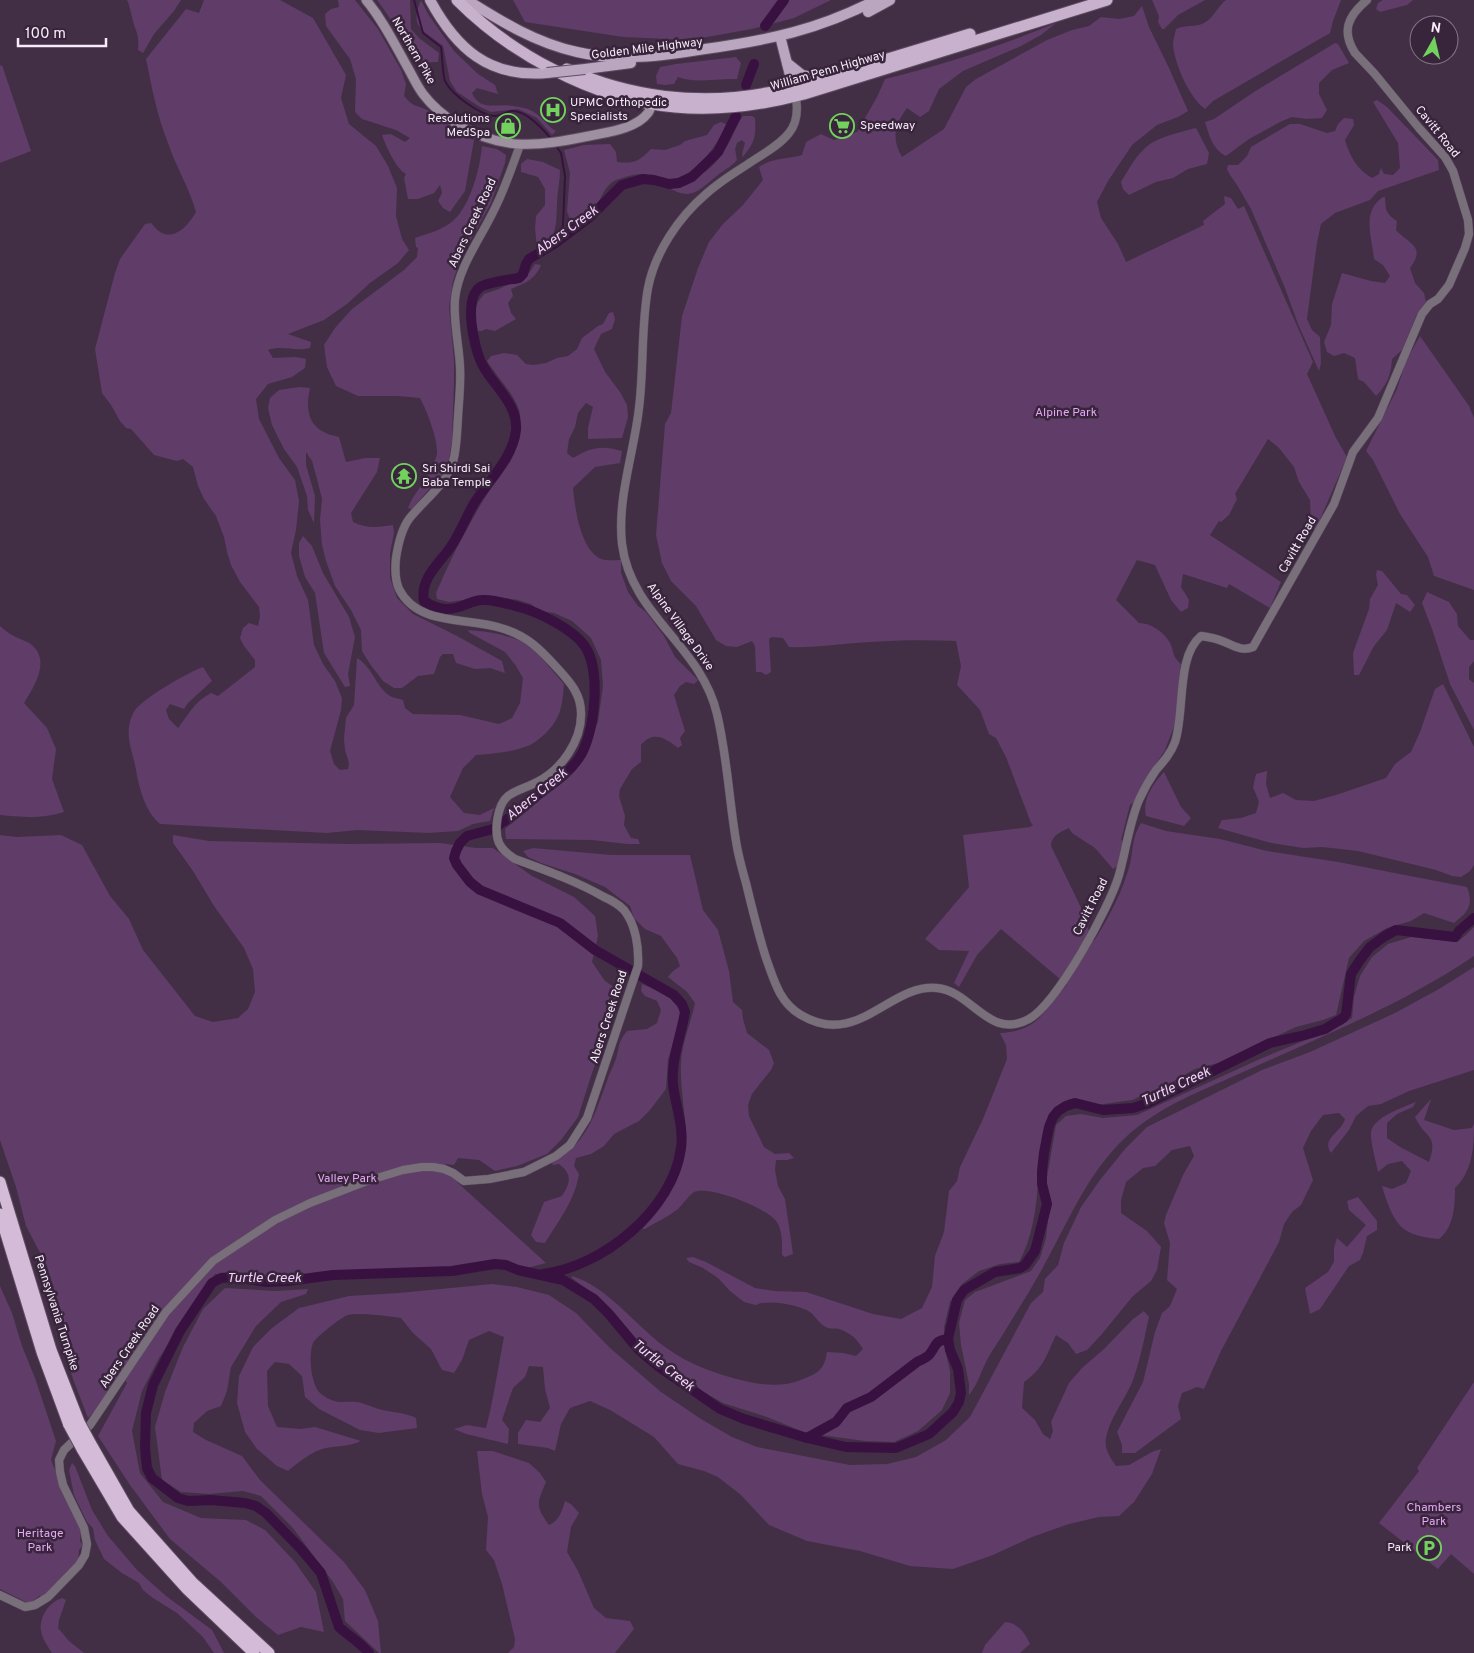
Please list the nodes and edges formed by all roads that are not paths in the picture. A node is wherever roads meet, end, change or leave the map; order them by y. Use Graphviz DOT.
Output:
graph roads {
  1 [pos="366,0"];
  2 [pos="430,0"];
  3 [pos="457,0"];
  4 [pos="467,0"];
  5 [pos="876,0"];
  6 [pos="890,0"];
  7 [pos="1082,0"];
  8 [pos="1107,0"];
  9 [pos="1367,0"];
  10 [pos="781,40"];
  11 [pos="787,63"];
  12 [pos="821,79"];
  13 [pos="795,92"];
  14 [pos="653,100"];
  15 [pos="520,145"];
  16 [pos="986,1018"];
  17 [pos="0,1182"];
  18 [pos="0,1214"];
  19 [pos="74,1423"];
  20 [pos="87,1448"];
  21 [pos="0,1595"];
  22 [pos="254,1653"];
  23 [pos="269,1653"];
  1 -- 15 [label="main road, Northern Pike"];
  2 -- 10 [label="main road, Golden Mile Highway, bridge"];
  3 -- 14 [label="highway, William Penn Highway"];
  4 -- 10 [label="main road, Golden Mile Highway"];
  4 -- 14 [label="highway, William Penn Highway"];
  5 -- 10 [label="main road, Golden Mile Highway"];
  6 -- 10 [label="main road, Golden Mile Highway"];
  7 -- 12 [label="highway, William Penn Highway"];
  8 -- 13 [label="highway, William Penn Highway"];
  9 -- 16 [label="street, Cavitt Road"];
  10 -- 11 [label="main road"];
  11 -- 12 [label="main road"];
  11 -- 13 [label="main road"];
  12 -- 13 [label="highway, William Penn Highway"];
  13 -- 14 [label="highway, William Penn Highway"];
  13 -- 16 [label="street, Alpine Village Drive"];
  14 -- 15 [label="main road, Northern Pike"];
  15 -- 21 [label="street, Abers Creek Road"];
  17 -- 19 [label="highway, Pennsylvania Turnpike"];
  18 -- 19 [label="highway, Pennsylvania Turnpike"];
  19 -- 20 [label="highway, Pennsylvania Turnpike, bridge"];
  20 -- 22 [label="highway, Pennsylvania Turnpike"];
  20 -- 23 [label="highway, Pennsylvania Turnpike"];
}
